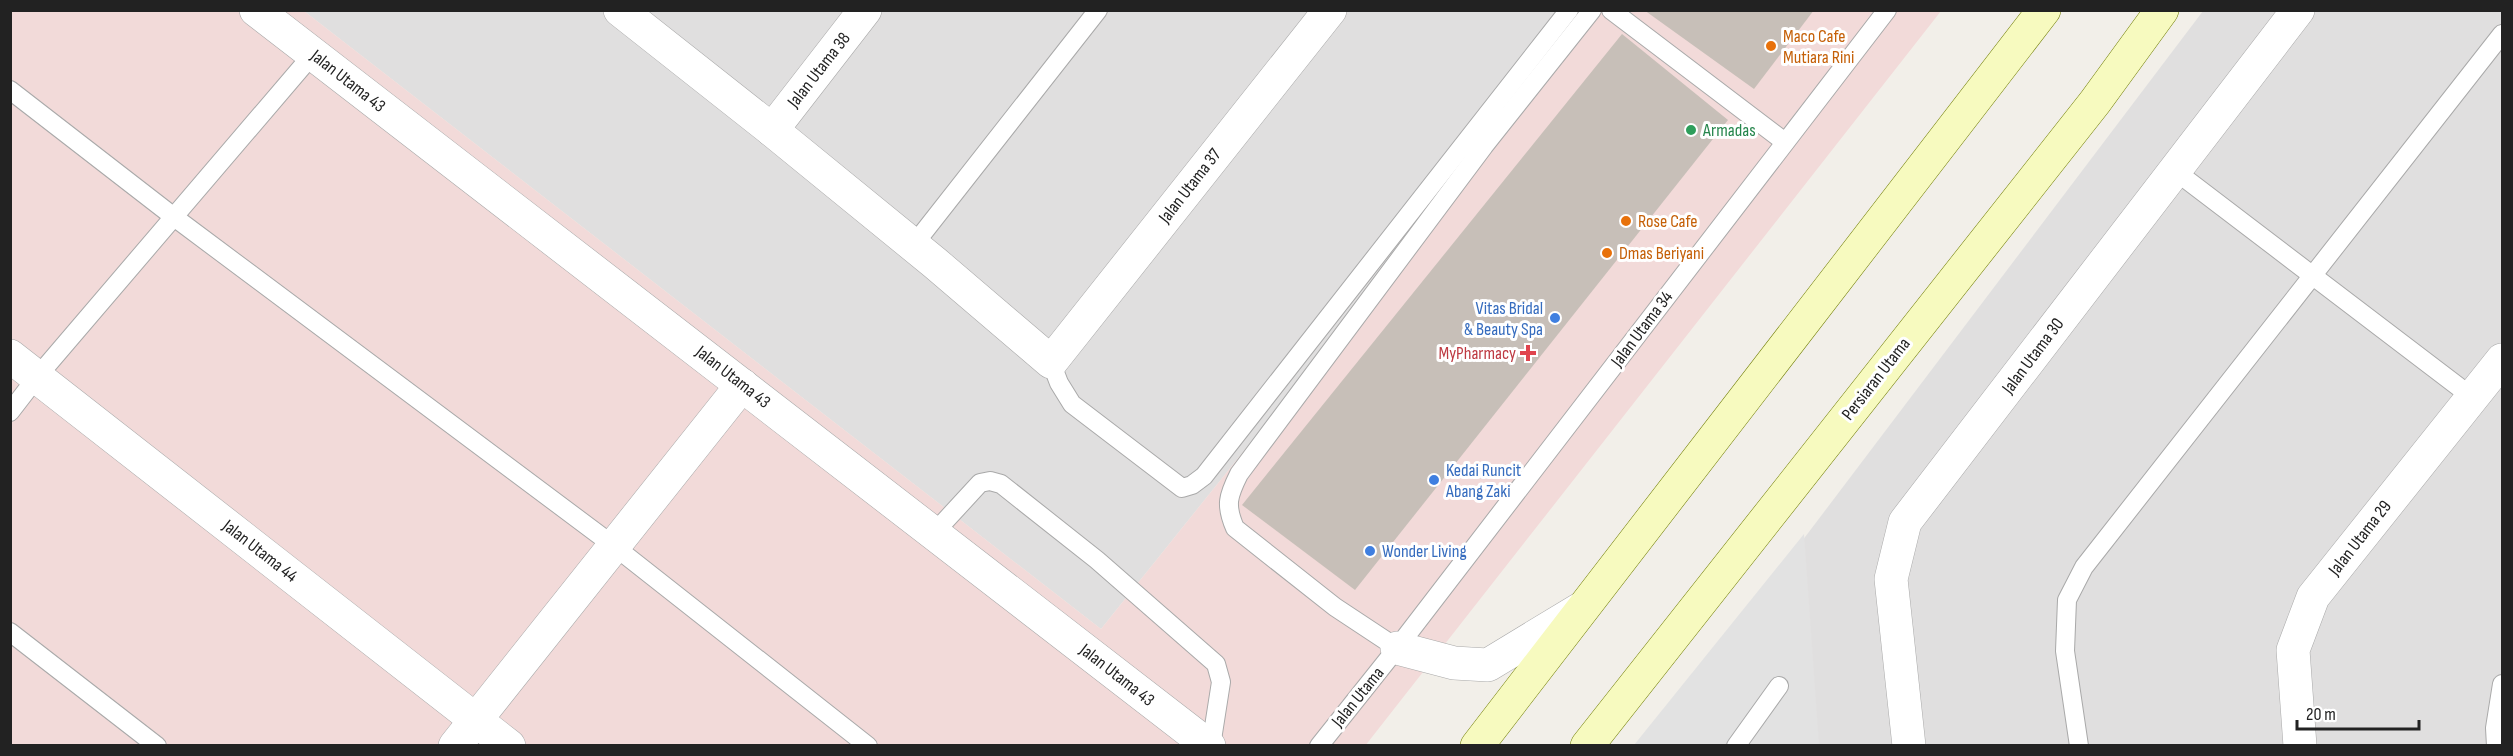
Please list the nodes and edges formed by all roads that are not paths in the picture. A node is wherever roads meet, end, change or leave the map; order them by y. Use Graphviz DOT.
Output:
graph roads {
  1 [pos="256,10"];
  2 [pos="620,10"];
  3 [pos="865,10"];
  4 [pos="1098,10"];
  5 [pos="1330,10"];
  6 [pos="1569,10"];
  7 [pos="1592,10"];
  8 [pos="1611,10"];
  9 [pos="1887,10"];
  10 [pos="2044,10"];
  11 [pos="2162,10"];
  12 [pos="2298,10"];
  13 [pos="2502,34"];
  14 [pos="312,54"];
  15 [pos="10,90"];
  16 [pos="772,130"];
  17 [pos="1785,142"];
  18 [pos="2175,170"];
  19 [pos="174,217"];
  20 [pos="912,247"];
  21 [pos="2312,277"];
  22 [pos="10,356"];
  23 [pos="2502,360"];
  24 [pos="1051,362"];
  25 [pos="37,377"];
  26 [pos="742,385"];
  27 [pos="2472,397"];
  28 [pos="10,412"];
  29 [pos="934,533"];
  30 [pos="614,546"];
  31 [pos="1583,608"];
  32 [pos="10,632"];
  33 [pos="1397,648"];
  34 [pos="2502,684"];
  35 [pos="1779,686"];
  36 [pos="476,720"];
  37 [pos="157,746"];
  38 [pos="455,746"];
  39 [pos="509,746"];
  40 [pos="867,746"];
  41 [pos="1210,746"];
  42 [pos="1319,746"];
  43 [pos="1477,746"];
  44 [pos="1587,746"];
  45 [pos="1736,746"];
  46 [pos="1909,746"];
  47 [pos="2079,746"];
  48 [pos="2300,746"];
  49 [pos="2496,746"];
  1 -- 14 [label="street, Jalan Utama 43"];
  2 -- 16 [label="street"];
  3 -- 16 [label="street, Jalan Utama 38"];
  4 -- 20 [label="lane"];
  5 -- 24 [label="street, Jalan Utama 37"];
  6 -- 24 [label="lane"];
  7 -- 33 [label="lane"];
  8 -- 17 [label="lane"];
  9 -- 17 [label="lane, Jalan Utama 34"];
  10 -- 31 [label="street"];
  11 -- 44 [label="street, Persiaran Utama"];
  12 -- 18 [label="street, Jalan Utama 30"];
  13 -- 21 [label="lane"];
  14 -- 19 [label="lane"];
  14 -- 26 [label="street, Jalan Utama 43"];
  15 -- 19 [label="lane"];
  16 -- 20 [label="street"];
  17 -- 33 [label="lane, Jalan Utama 34"];
  18 -- 21 [label="lane"];
  18 -- 46 [label="street, Jalan Utama 30"];
  19 -- 25 [label="lane"];
  19 -- 30 [label="lane"];
  20 -- 24 [label="street"];
  21 -- 27 [label="lane"];
  21 -- 47 [label="lane"];
  22 -- 25 [label="street, Jalan Utama 44"];
  23 -- 27 [label="street, Jalan Utama 29"];
  25 -- 28 [label="lane"];
  25 -- 36 [label="street, Jalan Utama 44"];
  26 -- 29 [label="street, Jalan Utama 43"];
  26 -- 30 [label="street"];
  27 -- 48 [label="street, Jalan Utama 29"];
  29 -- 41 [label="street, Jalan Utama 43"];
  29 -- 41 [label="lane"];
  30 -- 36 [label="street"];
  30 -- 40 [label="lane"];
  31 -- 33 [label="street"];
  31 -- 43 [label="street"];
  32 -- 37 [label="lane"];
  33 -- 42 [label="lane, Jalan Utama"];
  34 -- 49 [label="lane"];
  35 -- 45 [label="lane"];
  36 -- 38 [label="street"];
  36 -- 39 [label="street, Jalan Utama 44"];
}
